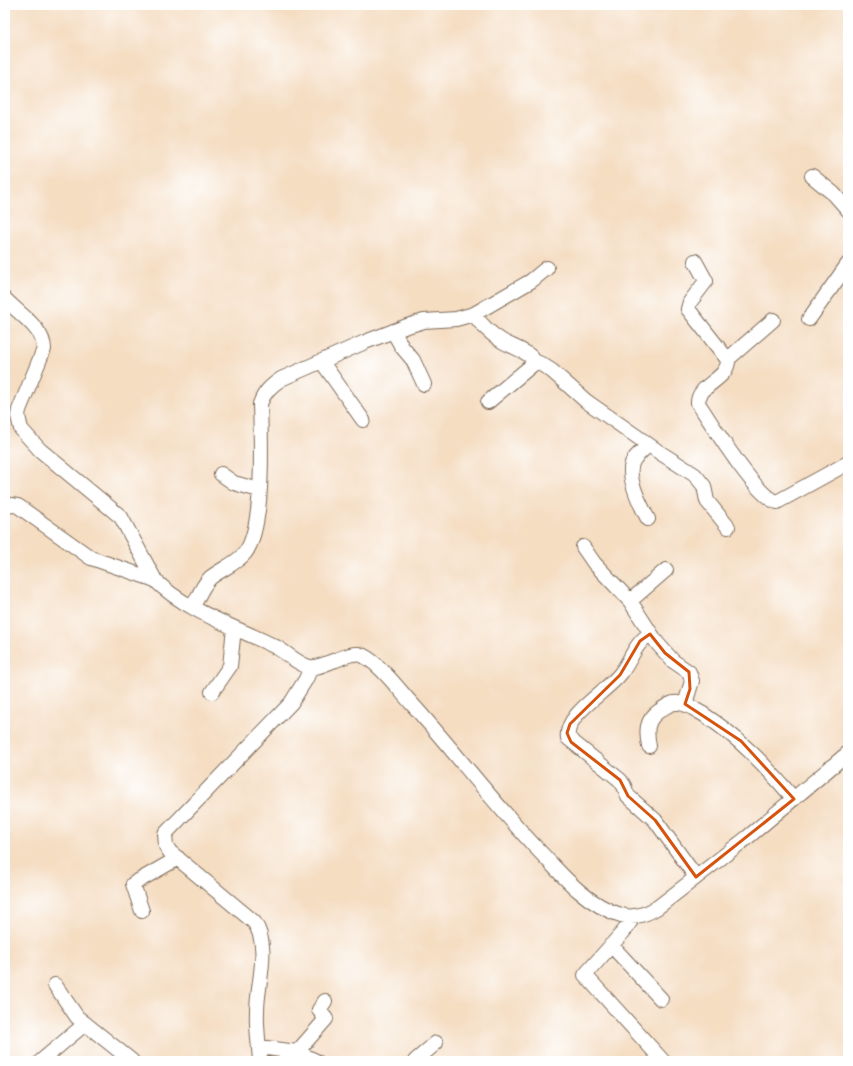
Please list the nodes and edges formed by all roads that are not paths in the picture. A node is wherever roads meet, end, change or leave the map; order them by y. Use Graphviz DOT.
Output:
graph roads {
  1 [pos="812,176"];
  2 [pos="848,210"];
  3 [pos="694,261"];
  4 [pos="848,264"];
  5 [pos="547,268"];
  6 [pos="5,299"];
  7 [pos="474,314"];
  8 [pos="809,319"];
  9 [pos="773,320"];
  10 [pos="393,331"];
  11 [pos="728,359"];
  12 [pos="322,362"];
  13 [pos="534,362"];
  14 [pos="424,384"];
  15 [pos="488,402"];
  16 [pos="363,420"];
  17 [pos="648,445"];
  18 [pos="848,463"];
  19 [pos="222,474"];
  20 [pos="259,490"];
  21 [pos="5,506"];
  22 [pos="648,518"];
  23 [pos="728,527"];
  24 [pos="583,547"];
  25 [pos="666,570"];
  26 [pos="155,580"];
  27 [pos="630,602"];
  28 [pos="193,606"];
  29 [pos="234,628"];
  30 [pos="650,634"];
  31 [pos="311,667"];
  32 [pos="212,692"];
  33 [pos="685,704"];
  34 [pos="649,746"];
  35 [pos="848,753"];
  36 [pos="794,799"];
  37 [pos="178,858"];
  38 [pos="696,877"];
  39 [pos="142,911"];
  40 [pos="634,916"];
  41 [pos="611,945"];
  42 [pos="55,985"];
  43 [pos="661,999"];
  44 [pos="325,1001"];
  45 [pos="85,1024"];
  46 [pos="436,1043"];
  47 [pos="297,1052"];
  48 [pos="259,1054"];
  49 [pos="127,1059"];
  50 [pos="41,1061"];
  51 [pos="316,1061"];
  52 [pos="415,1061"];
  53 [pos="663,1061"];
  1 -- 2 [label="street"];
  3 -- 11 [label="street"];
  4 -- 8 [label="street"];
  5 -- 7 [label="street"];
  6 -- 26 [label="street"];
  7 -- 10 [label="street"];
  7 -- 13 [label="street"];
  9 -- 11 [label="street"];
  10 -- 12 [label="street"];
  10 -- 14 [label="street"];
  11 -- 18 [label="street"];
  12 -- 16 [label="street"];
  12 -- 20 [label="street"];
  13 -- 15 [label="street"];
  13 -- 17 [label="street"];
  17 -- 22 [label="street"];
  17 -- 23 [label="street"];
  19 -- 20 [label="street"];
  20 -- 28 [label="street"];
  21 -- 26 [label="street"];
  24 -- 27 [label="street"];
  25 -- 27 [label="street"];
  26 -- 28 [label="street"];
  27 -- 30 [label="street"];
  28 -- 29 [label="street"];
  29 -- 31 [label="street"];
  29 -- 32 [label="street"];
  30 -- 33 [label="street"];
  30 -- 38 [label="street"];
  31 -- 37 [label="street"];
  31 -- 40 [label="street"];
  33 -- 34 [label="street"];
  33 -- 36 [label="street"];
  35 -- 36 [label="street"];
  36 -- 38 [label="street"];
  37 -- 39 [label="street"];
  37 -- 48 [label="street"];
  38 -- 40 [label="street"];
  40 -- 41 [label="street"];
  41 -- 43 [label="street"];
  41 -- 53 [label="street"];
  42 -- 45 [label="street"];
  44 -- 47 [label="street"];
  45 -- 49 [label="street"];
  45 -- 50 [label="street"];
  46 -- 52 [label="street"];
  47 -- 48 [label="street"];
  47 -- 51 [label="street"];
}
